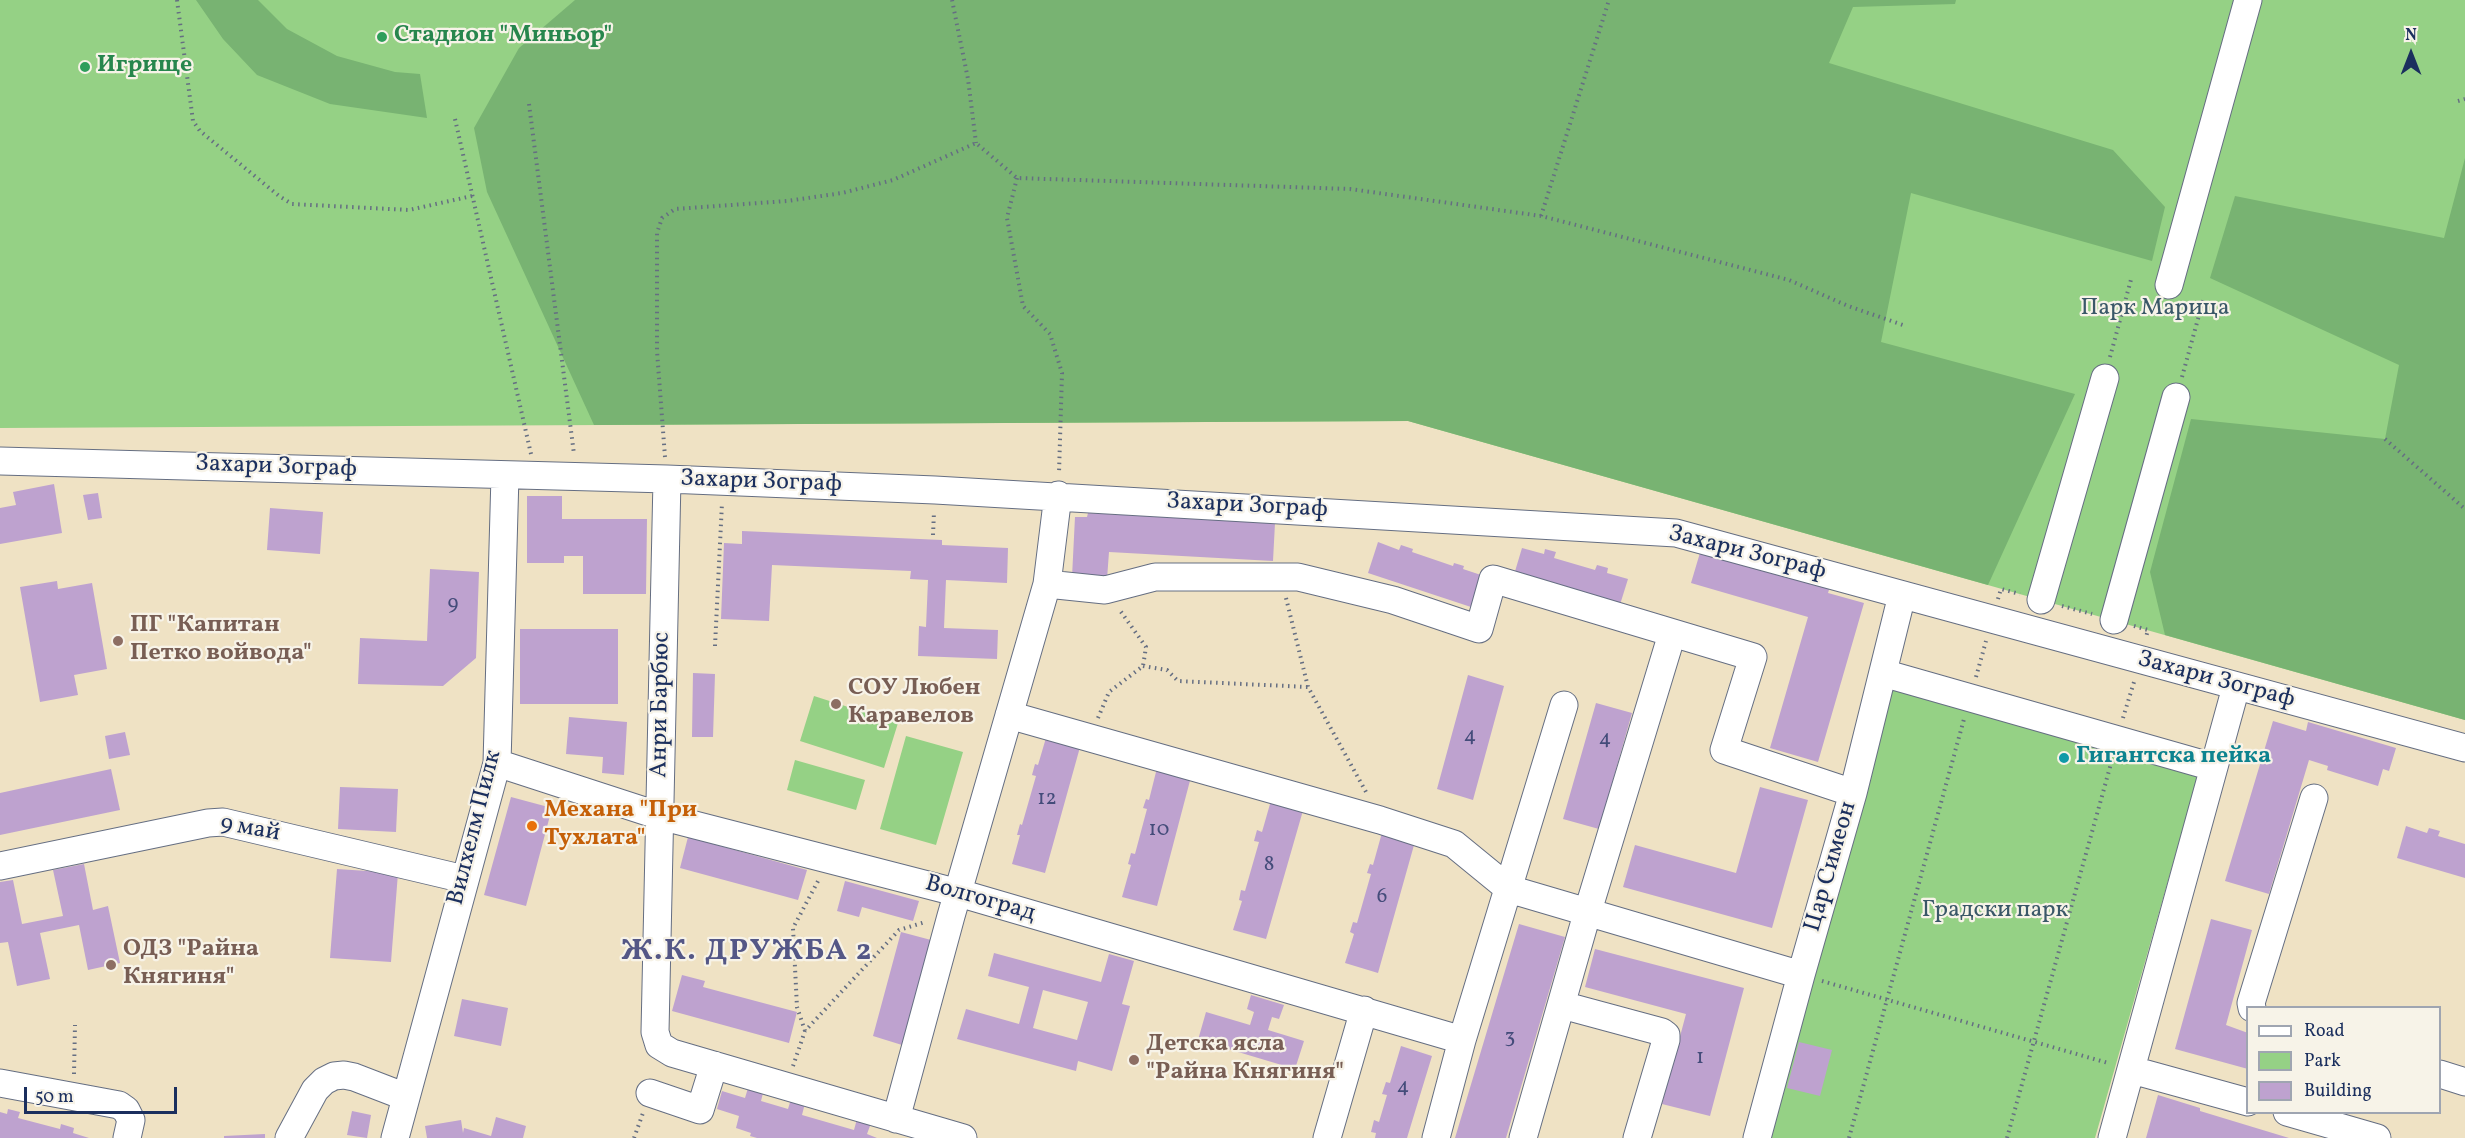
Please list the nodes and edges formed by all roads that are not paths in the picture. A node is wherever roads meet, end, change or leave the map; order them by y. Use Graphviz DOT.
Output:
graph roads {
  1 [pos="2248,0"];
  2 [pos="2169,285"];
  3 [pos="2105,378"];
  4 [pos="2176,397"];
  5 [pos="0,460"];
  6 [pos="505,475"];
  7 [pos="667,479"];
  8 [pos="1058,495"];
  9 [pos="1047,584"];
  10 [pos="1902,595"];
  11 [pos="2041,600"];
  12 [pos="2114,620"];
  13 [pos="1672,634"];
  14 [pos="1883,673"];
  15 [pos="2236,687"];
  16 [pos="1564,705"];
  17 [pos="1009,715"];
  18 [pos="2465,748"];
  19 [pos="497,763"];
  20 [pos="2213,767"];
  21 [pos="1853,793"];
  22 [pos="2314,798"];
  23 [pos="660,816"];
  24 [pos="0,866"];
  25 [pos="464,879"];
  26 [pos="1509,889"];
  27 [pos="955,904"];
  28 [pos="1587,914"];
  29 [pos="1801,975"];
  30 [pos="1562,1005"];
  31 [pos="2252,1006"];
  32 [pos="1364,1011"];
  33 [pos="1462,1040"];
  34 [pos="714,1065"];
  35 [pos="2132,1070"];
  36 [pos="2441,1075"];
  37 [pos="2465,1082"];
  38 [pos="0,1083"];
  39 [pos="650,1093"];
  40 [pos="406,1097"];
  41 [pos="2246,1102"];
  42 [pos="2291,1114"];
  43 [pos="896,1119"];
  44 [pos="2348,1127"];
  45 [pos="127,1138"];
  46 [pos="289,1138"];
  47 [pos="395,1138"];
  48 [pos="963,1138"];
  49 [pos="1327,1138"];
  50 [pos="1436,1138"];
  51 [pos="1523,1138"];
  52 [pos="1637,1138"];
  53 [pos="1757,1138"];
  54 [pos="2112,1138"];
  55 [pos="2377,1138"];
  1 -- 2 [label="street"];
  3 -- 11 [label="street"];
  4 -- 12 [label="street"];
  5 -- 6 [label="street, Захари Зограф"];
  6 -- 7 [label="street, Захари Зограф"];
  6 -- 19 [label="street, Вилхелм Пилк"];
  7 -- 8 [label="street, Захари Зограф"];
  7 -- 23 [label="street, Анри Барбюс"];
  8 -- 9 [label="street"];
  8 -- 10 [label="street, Захари Зограф"];
  9 -- 13 [label="street"];
  9 -- 17 [label="street"];
  10 -- 14 [label="street, Цар Симеон"];
  10 -- 15 [label="street, Захари Зограф"];
  13 -- 21 [label="street"];
  13 -- 28 [label="street"];
  14 -- 20 [label="street"];
  14 -- 21 [label="street, Цар Симеон"];
  15 -- 18 [label="street, Захари Зограф"];
  15 -- 20 [label="street"];
  16 -- 26 [label="street"];
  17 -- 26 [label="street"];
  17 -- 27 [label="street"];
  19 -- 23 [label="street, Волгоград"];
  19 -- 25 [label="street, Вилхелм Пилк"];
  20 -- 35 [label="street"];
  21 -- 29 [label="street, Цар Симеон"];
  22 -- 31 [label="street"];
  23 -- 27 [label="street, Волгоград"];
  23 -- 34 [label="street, Анри Барбюс"];
  24 -- 25 [label="street, 9 май"];
  25 -- 40 [label="street, Вилхелм Пилк"];
  26 -- 28 [label="street"];
  26 -- 33 [label="street"];
  27 -- 32 [label="street, Волгоград"];
  27 -- 43 [label="street"];
  28 -- 29 [label="street"];
  28 -- 30 [label="street"];
  29 -- 53 [label="street, Цар Симеон"];
  30 -- 51 [label="street"];
  30 -- 52 [label="street"];
  32 -- 33 [label="street, Волгоград"];
  32 -- 49 [label="street"];
  33 -- 50 [label="street"];
  34 -- 39 [label="street"];
  34 -- 43 [label="street, Анри Барбюс"];
  35 -- 41 [label="street"];
  35 -- 54 [label="street"];
  36 -- 37 [label="street"];
  38 -- 45 [label="street"];
  40 -- 46 [label="street"];
  40 -- 47 [label="street, Вилхелм Пилк"];
  42 -- 44 [label="street"];
  43 -- 48 [label="street, Анри Барбюс"];
  44 -- 55 [label="street"];
}
